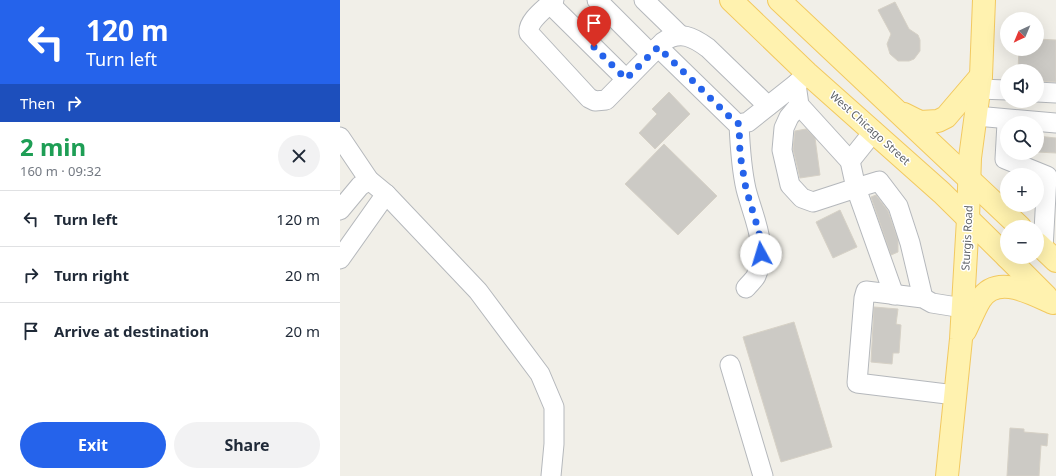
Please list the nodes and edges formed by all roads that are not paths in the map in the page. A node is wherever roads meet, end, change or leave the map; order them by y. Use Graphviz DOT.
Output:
graph roads {
  1 [pos="597,0"];
  2 [pos="644,0"];
  3 [pos="732,0"];
  4 [pos="779,0"];
  5 [pos="984,0"];
  6 [pos="552,2"];
  7 [pos="680,35"];
  8 [pos="655,50"];
  9 [pos="802,78"];
  10 [pos="626,79"];
  11 [pos="979,82"];
  12 [pos="1000,88"];
  13 [pos="1044,92"];
  14 [pos="1056,93"];
  15 [pos="799,105"];
  16 [pos="768,106"];
  17 [pos="891,107"];
  18 [pos="976,116"];
  19 [pos="1000,121"];
  20 [pos="1044,123"];
  21 [pos="1056,123"];
  22 [pos="739,124"];
  23 [pos="874,131"];
  24 [pos="340,137"];
  25 [pos="1007,160"];
  26 [pos="850,161"];
  27 [pos="970,179"];
  28 [pos="369,180"];
  29 [pos="856,188"];
  30 [pos="386,194"];
  31 [pos="340,210"];
  32 [pos="968,219"];
  33 [pos="1013,220"];
  34 [pos="1000,250"];
  35 [pos="1045,251"];
  36 [pos="340,259"];
  37 [pos="1014,264"];
  38 [pos="746,288"];
  39 [pos="894,295"];
  40 [pos="923,298"];
  41 [pos="1055,304"];
  42 [pos="963,308"];
  43 [pos="961,339"];
  44 [pos="730,364"];
  45 [pos="955,395"];
  46 [pos="551,476"];
  47 [pos="762,476"];
  48 [pos="947,476"];
  1 -- 8 [label="street"];
  2 -- 7 [label="street"];
  3 -- 9 [label="main road, West Chicago Street"];
  4 -- 17 [label="main road"];
  5 -- 11 [label="main road, Sturgis Road"];
  6 -- 10 [label="street"];
  6 -- 10 [label="street"];
  7 -- 8 [label="street"];
  7 -- 16 [label="street"];
  8 -- 10 [label="street"];
  8 -- 22 [label="street"];
  9 -- 15 [label="street"];
  9 -- 16 [label="street"];
  9 -- 23 [label="main road, West Chicago Street"];
  11 -- 12 [label="street"];
  11 -- 17 [label="main road"];
  11 -- 18 [label="main road, Sturgis Road"];
  13 -- 14 [label="street"];
  15 -- 26 [label="street"];
  15 -- 29 [label="street"];
  16 -- 22 [label="street"];
  17 -- 27 [label="main road"];
  18 -- 19 [label="street"];
  18 -- 27 [label="main road, Sturgis Road"];
  20 -- 21 [label="street"];
  22 -- 38 [label="street"];
  23 -- 26 [label="street"];
  23 -- 32 [label="main road, West Chicago Street"];
  24 -- 28 [label="street"];
  25 -- 35 [label="street"];
  26 -- 29 [label="street"];
  27 -- 32 [label="main road, Sturgis Road"];
  27 -- 33 [label="main road"];
  28 -- 30 [label="street"];
  28 -- 31 [label="street"];
  29 -- 39 [label="street"];
  29 -- 40 [label="street"];
  30 -- 36 [label="street"];
  30 -- 46 [label="street"];
  32 -- 34 [label="main road, West Chicago Street"];
  32 -- 42 [label="main road, Sturgis Road"];
  37 -- 41 [label="main road, West Chicago Street"];
  39 -- 40 [label="street"];
  39 -- 45 [label="street"];
  40 -- 42 [label="street"];
  41 -- 43 [label="main road"];
  42 -- 43 [label="main road, Sturgis Road"];
  43 -- 45 [label="main road, Sturgis Road"];
  44 -- 47 [label="street"];
  45 -- 48 [label="main road, Sturgis Road"];
}
